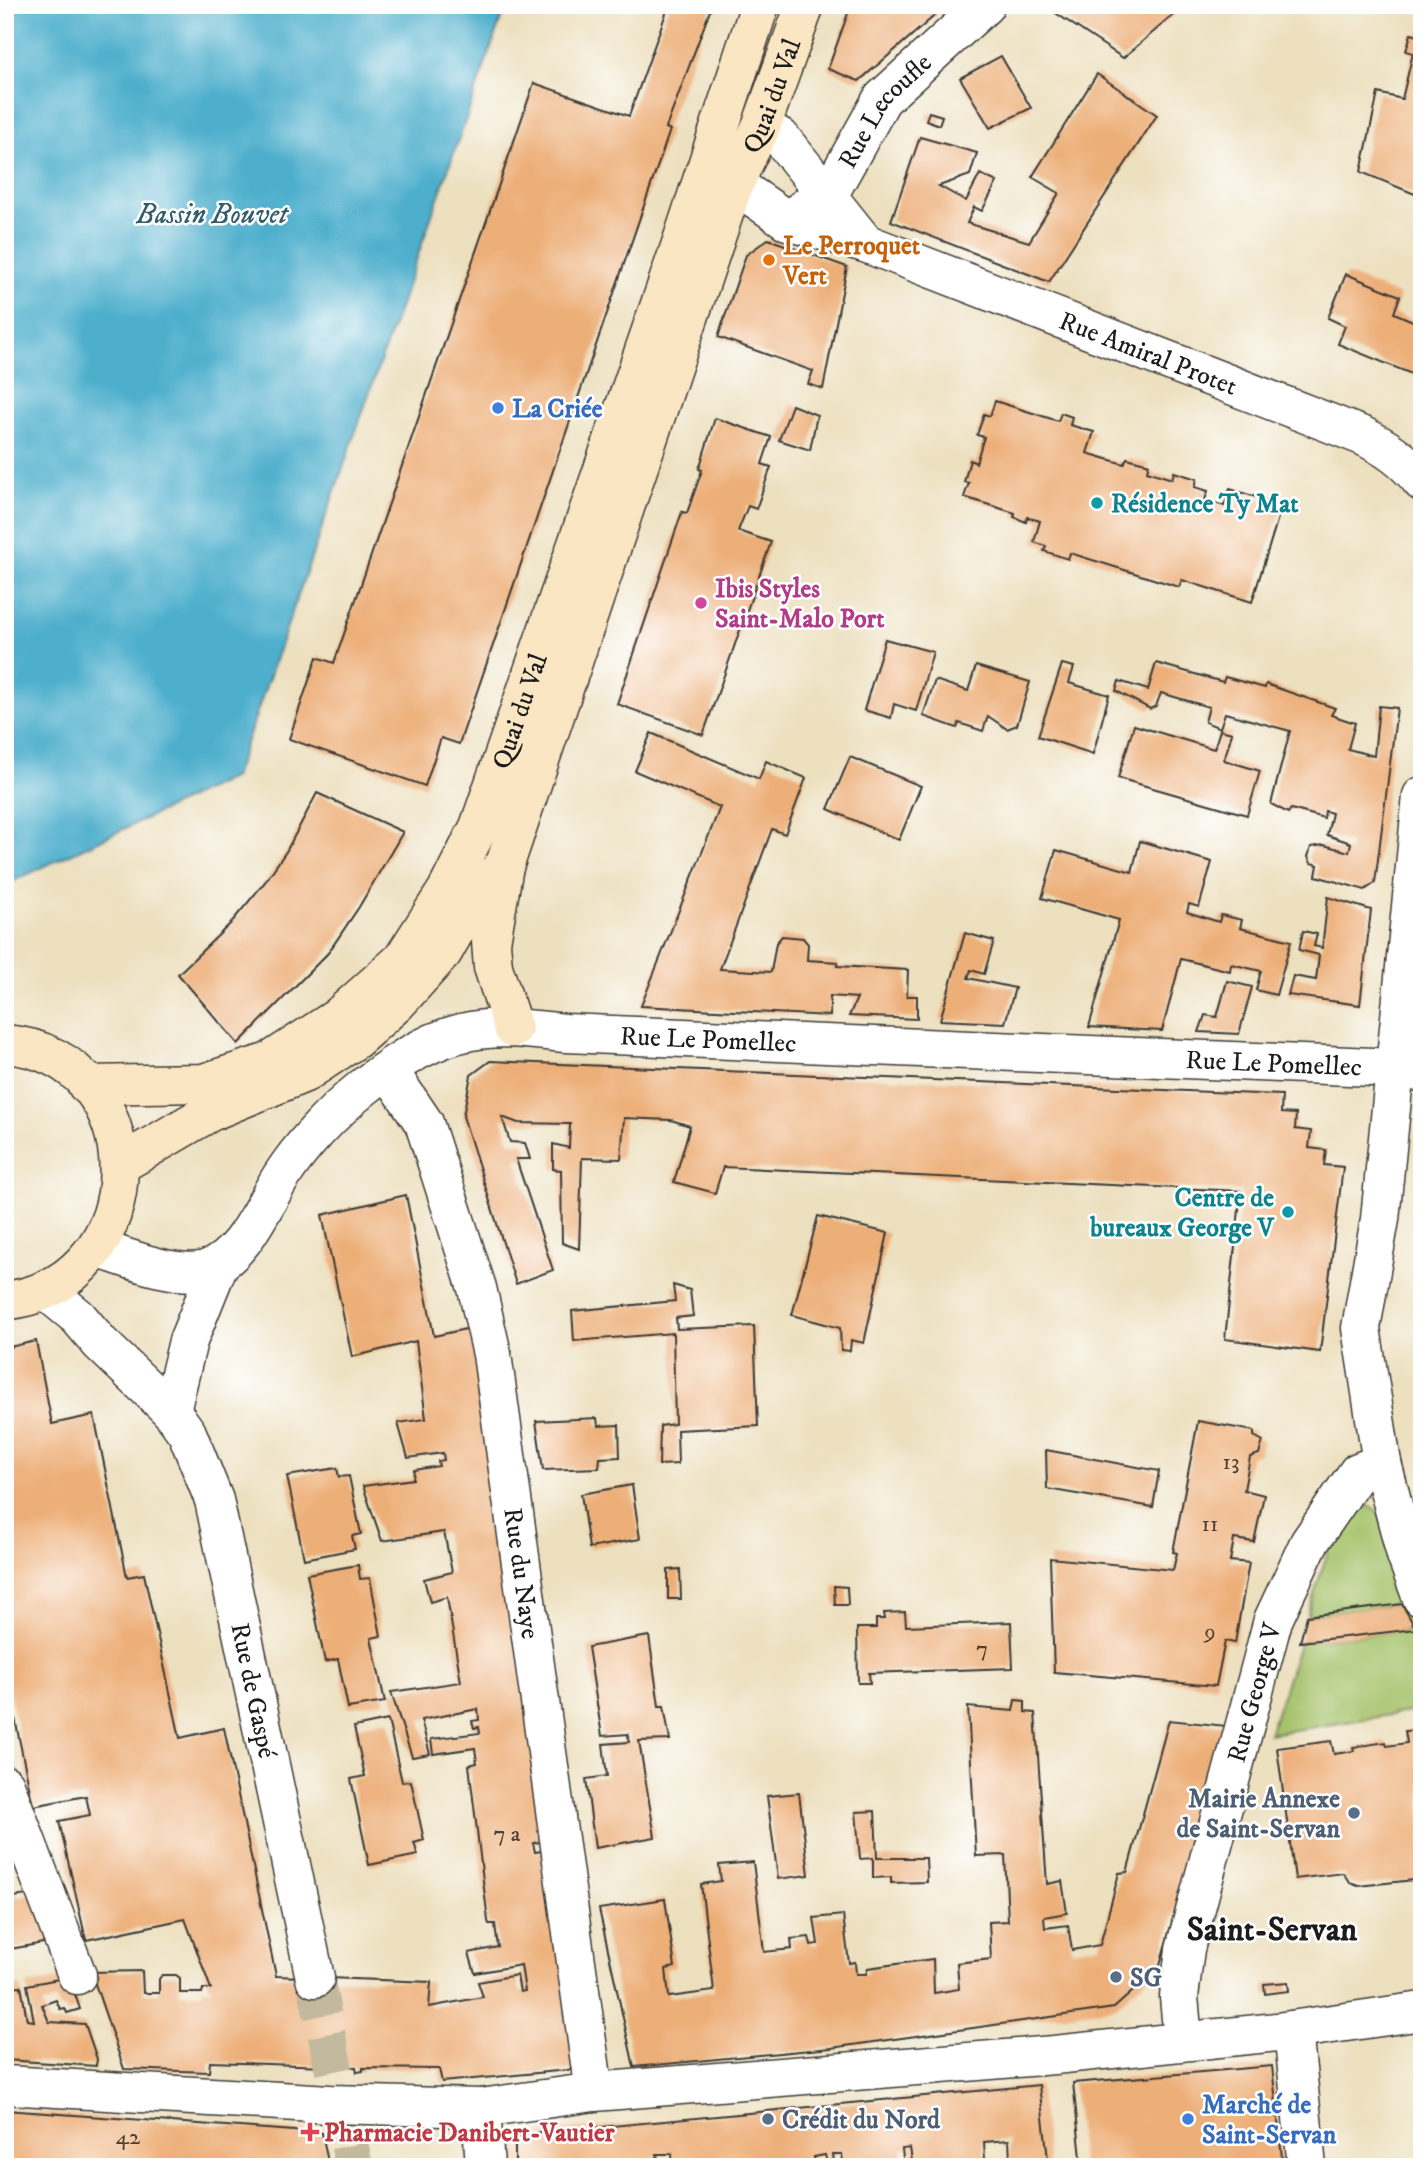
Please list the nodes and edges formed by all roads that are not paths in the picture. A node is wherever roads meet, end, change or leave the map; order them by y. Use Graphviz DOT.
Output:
graph roads {
  1 [pos="760,5"];
  2 [pos="805,5"];
  3 [pos="985,5"];
  4 [pos="723,114"];
  5 [pos="761,127"];
  6 [pos="734,184"];
  7 [pos="825,194"];
  8 [pos="788,221"];
  9 [pos="864,243"];
  10 [pos="1422,482"];
  11 [pos="1422,796"];
  12 [pos="505,864"];
  13 [pos="513,1028"];
  14 [pos="5,1044"];
  15 [pos="389,1071"];
  16 [pos="1409,1071"];
  17 [pos="87,1085"];
  18 [pos="121,1164"];
  19 [pos="96,1248"];
  20 [pos="219,1264"];
  21 [pos="45,1290"];
  22 [pos="5,1301"];
  23 [pos="171,1411"];
  24 [pos="1382,1463"];
  25 [pos="1422,1598"];
  26 [pos="5,1786"];
  27 [pos="77,1975"];
  28 [pos="315,1978"];
  29 [pos="1422,2011"];
  30 [pos="1293,2029"];
  31 [pos="1183,2040"];
  32 [pos="5,2085"];
  33 [pos="594,2092"];
  34 [pos="481,2108"];
  35 [pos="485,2167"];
  36 [pos="1307,2167"];
  1 -- 4 [label="main road, Quai du Val"];
  2 -- 5 [label="main road, Quai du Val"];
  3 -- 7 [label="street, Rue Lecoufle"];
  4 -- 6 [label="street, Quai du Val"];
  4 -- 17 [label="main road, Quai du Val"];
  5 -- 6 [label="main road, Quai du Val"];
  5 -- 7 [label="street"];
  6 -- 8 [label="street, Rue Amiral Protet"];
  6 -- 12 [label="main road, Quai du Val"];
  7 -- 8 [label="street, Rue Lecoufle"];
  7 -- 9 [label="street"];
  8 -- 9 [label="street, Rue Amiral Protet"];
  9 -- 10 [label="street, Rue Amiral Protet"];
  11 -- 16 [label="street"];
  12 -- 13 [label="main road"];
  12 -- 18 [label="main road, Quai du Val"];
  13 -- 15 [label="street, Rue Le Pomellec"];
  13 -- 16 [label="street, Rue Le Pomellec"];
  14 -- 17 [label="main road"];
  15 -- 20 [label="street, Rue Le Pomellec"];
  15 -- 33 [label="street, Rue du Naye"];
  16 -- 24 [label="street"];
  17 -- 18 [label="main road"];
  18 -- 19 [label="main road"];
  19 -- 20 [label="street"];
  19 -- 21 [label="main road"];
  20 -- 23 [label="street"];
  21 -- 22 [label="main road"];
  21 -- 23 [label="street, Rue de Gaspé"];
  23 -- 28 [label="street, Rue de Gaspé"];
  24 -- 25 [label="street"];
  24 -- 31 [label="street, Rue George V"];
  26 -- 27 [label="street"];
  29 -- 30 [label="street"];
  30 -- 31 [label="street"];
  30 -- 36 [label="street"];
  31 -- 33 [label="street"];
  32 -- 34 [label="street"];
  33 -- 34 [label="street"];
  34 -- 35 [label="street"];
}
